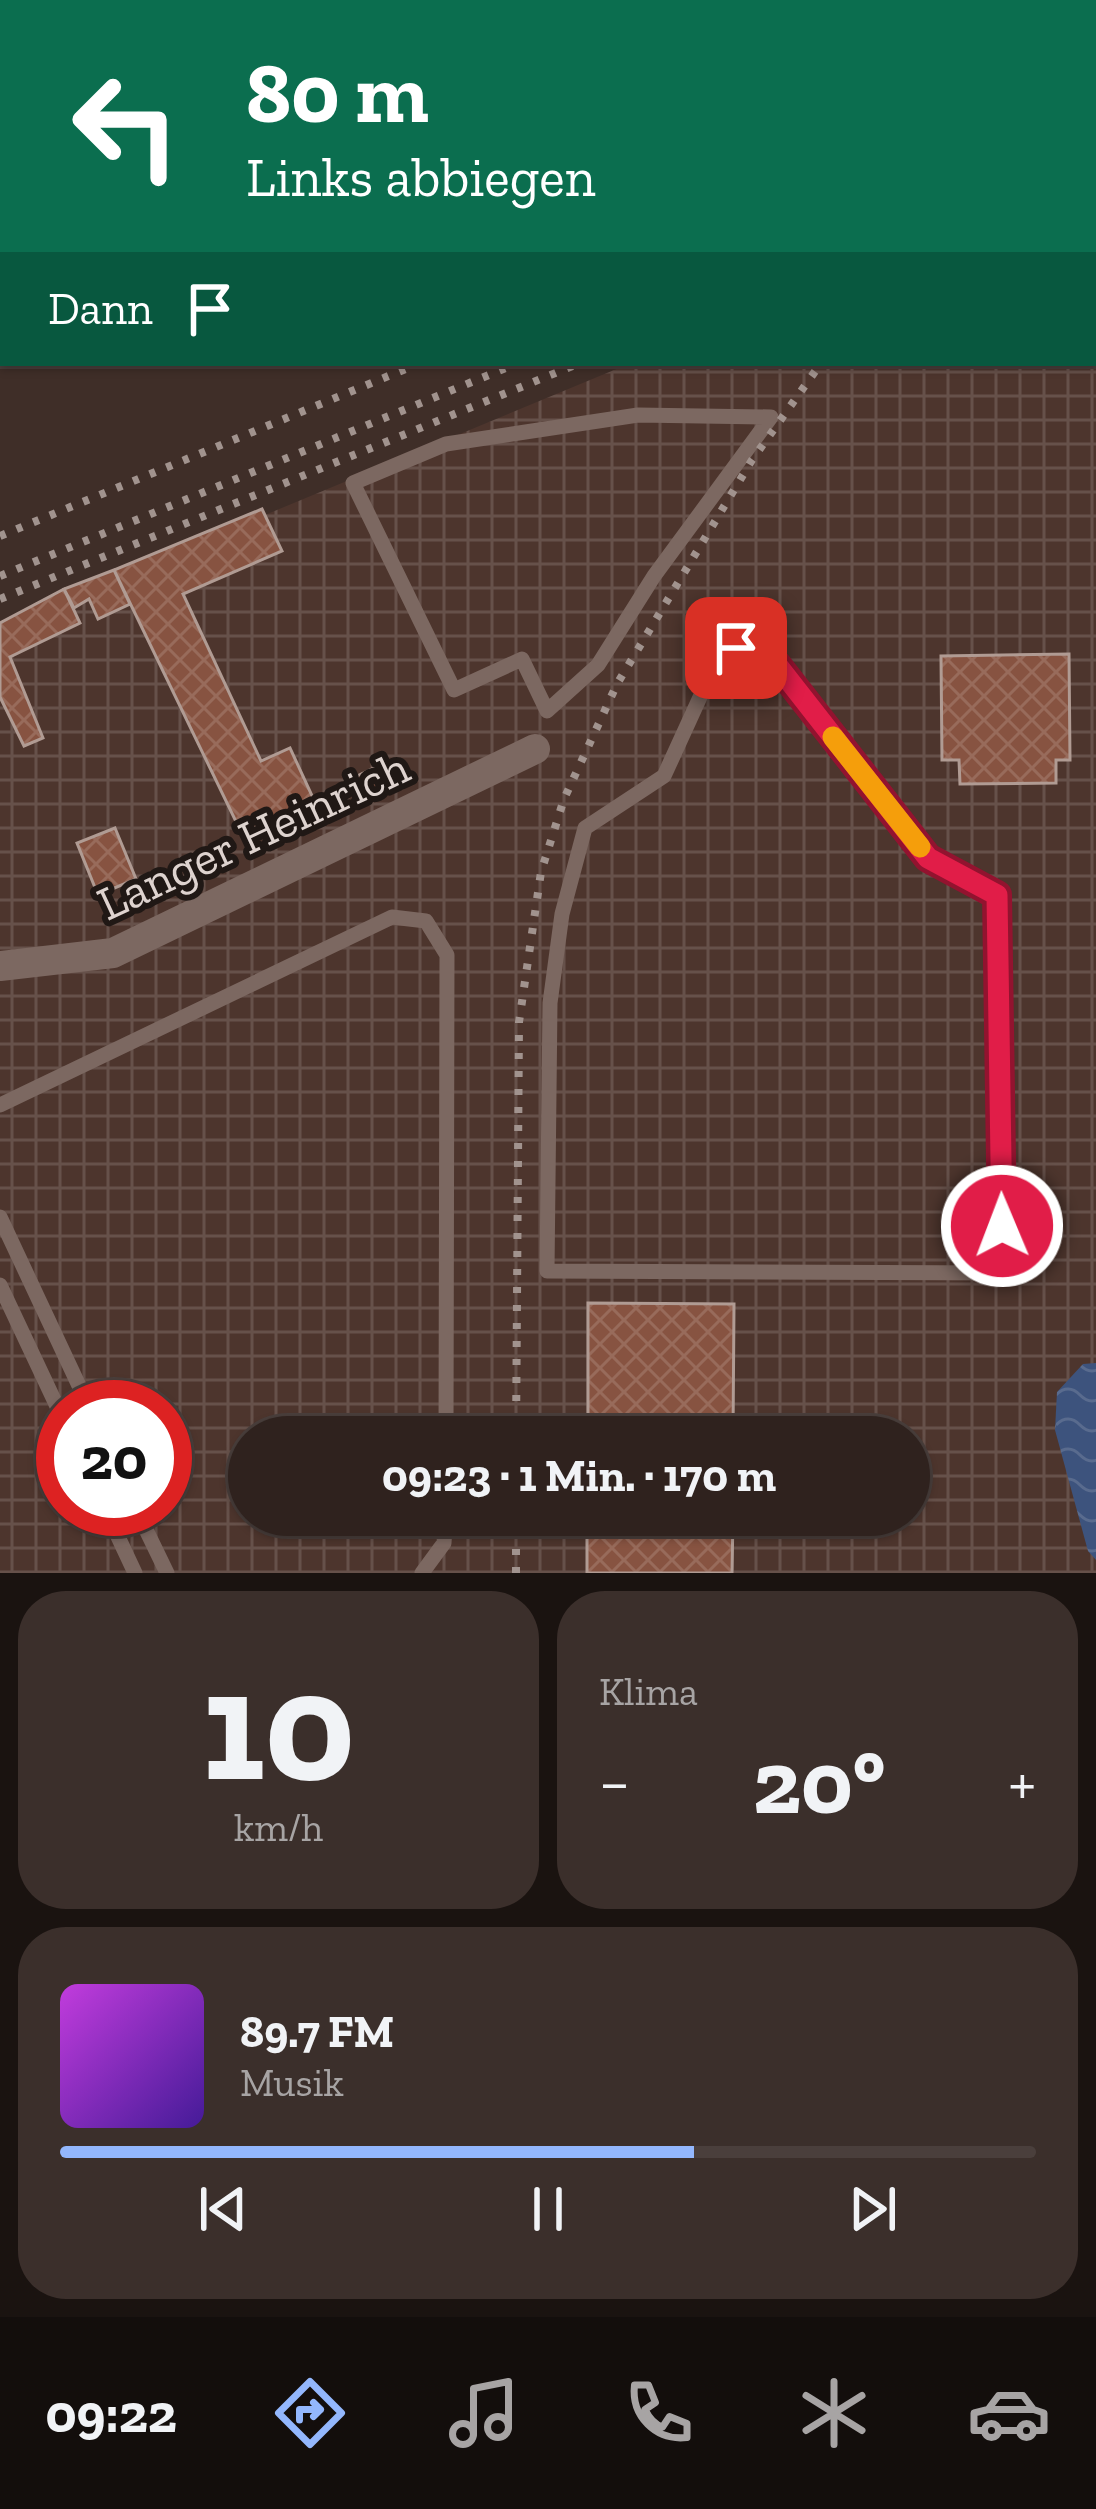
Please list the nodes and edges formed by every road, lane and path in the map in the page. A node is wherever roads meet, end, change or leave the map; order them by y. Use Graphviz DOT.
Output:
graph roads {
  1 [pos="772,417"];
  2 [pos="535,749"];
  3 [pos="997,895"];
  4 [pos="0,965"];
  5 [pos="0,1105"];
  6 [pos="0,1217"];
  7 [pos="0,1285"];
  8 [pos="45,1380"];
  9 [pos="75,1380"];
  10 [pos="446,1416"];
  11 [pos="118,1536"];
  12 [pos="149,1536"];
  13 [pos="444,1536"];
  14 [pos="135,1573"];
  15 [pos="167,1573"];
  16 [pos="422,1573"];
  1 -- 1 [label="lane"];
  2 -- 4 [label="street, Langer Heinrich"];
  3 -- 3 [label="lane"];
  5 -- 10 [label="lane"];
  6 -- 9 [label="lane"];
  7 -- 8 [label="lane"];
  11 -- 14 [label="lane"];
  12 -- 15 [label="lane"];
  13 -- 16 [label="lane"];
}
